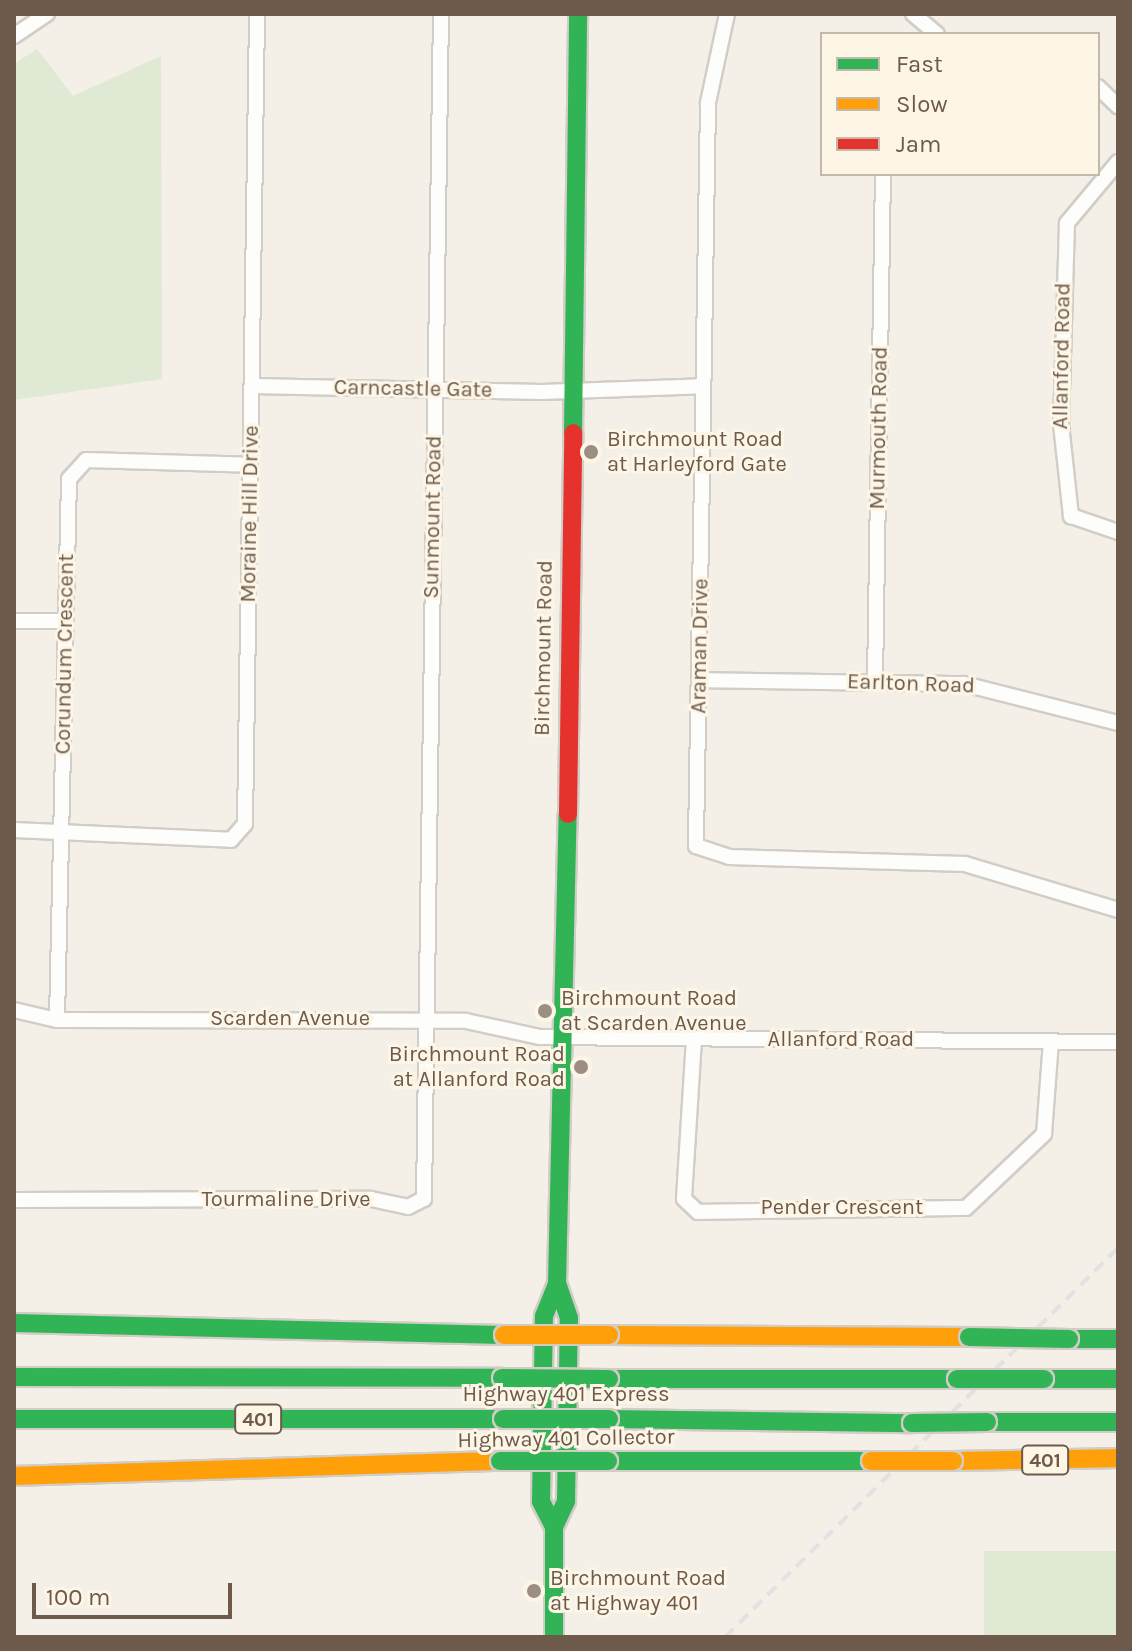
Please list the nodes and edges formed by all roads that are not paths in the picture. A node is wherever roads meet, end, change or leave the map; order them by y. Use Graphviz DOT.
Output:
graph roads {
  1 [pos="47,14"];
  2 [pos="257,14"];
  3 [pos="441,14"];
  4 [pos="578,14"];
  5 [pos="727,14"];
  6 [pos="913,14"];
  7 [pos="935,32"];
  8 [pos="14,36"];
  9 [pos="1100,89"];
  10 [pos="1118,106"];
  11 [pos="1118,162"];
  12 [pos="883,176"];
  13 [pos="253,386"];
  14 [pos="702,386"];
  15 [pos="573,388"];
  16 [pos="435,389"];
  17 [pos="250,465"];
  18 [pos="1118,532"];
  19 [pos="14,621"];
  20 [pos="64,621"];
  21 [pos="699,680"];
  22 [pos="875,681"];
  23 [pos="1118,723"];
  24 [pos="14,830"];
  25 [pos="61,837"];
  26 [pos="1118,910"];
  27 [pos="14,1010"];
  28 [pos="57,1020"];
  29 [pos="426,1020"];
  30 [pos="565,1037"];
  31 [pos="694,1039"];
  32 [pos="1051,1041"];
  33 [pos="1118,1042"];
  34 [pos="14,1200"];
  35 [pos="14,1323"];
  36 [pos="1118,1339"];
  37 [pos="14,1377"];
  38 [pos="1118,1379"];
  39 [pos="14,1419"];
  40 [pos="1118,1422"];
  41 [pos="1118,1458"];
  42 [pos="14,1459"];
  43 [pos="962,1461"];
  44 [pos="410,1468"];
  45 [pos="1118,1468"];
  46 [pos="14,1476"];
  47 [pos="14,1492"];
  48 [pos="554,1637"];
  1 -- 8 [label="street"];
  2 -- 13 [label="street, Moraine Hill Drive"];
  3 -- 16 [label="street, Sunmount Road"];
  4 -- 15 [label="main road, Birchmount Road"];
  5 -- 14 [label="street, Araman Drive"];
  6 -- 7 [label="street"];
  9 -- 10 [label="street"];
  11 -- 18 [label="street, Allanford Road"];
  12 -- 22 [label="street, Murmouth Road"];
  13 -- 16 [label="street, Carncastle Gate"];
  13 -- 17 [label="street, Moraine Hill Drive"];
  14 -- 15 [label="street, Carncastle Gate"];
  14 -- 21 [label="street, Araman Drive"];
  15 -- 16 [label="street, Carncastle Gate"];
  15 -- 30 [label="main road, Birchmount Road"];
  16 -- 29 [label="street, Sunmount Road"];
  17 -- 20 [label="street, Corundum Crescent"];
  17 -- 25 [label="street, Moraine Hill Drive"];
  19 -- 20 [label="street"];
  20 -- 25 [label="street, Corundum Crescent"];
  21 -- 22 [label="street, Earlton Road"];
  21 -- 26 [label="street, Araman Drive"];
  22 -- 23 [label="street, Earlton Road"];
  24 -- 25 [label="street, Moraine Hill Drive"];
  25 -- 28 [label="street, Corundum Crescent"];
  27 -- 28 [label="street, Scarden Avenue"];
  28 -- 29 [label="street, Scarden Avenue"];
  29 -- 30 [label="street, Scarden Avenue"];
  29 -- 34 [label="street, Tourmaline Drive"];
  30 -- 31 [label="street, Allanford Road"];
  30 -- 48 [label="main road, Birchmount Road"];
  31 -- 32 [label="street, Allanford Road"];
  31 -- 32 [label="street, Pender Crescent"];
  32 -- 33 [label="street, Allanford Road"];
  35 -- 36 [label="main road, bridge"];
  37 -- 38 [label="main road, Highway 401 Express / 401, bridge"];
  39 -- 40 [label="main road, Highway 401 Express / 401, bridge"];
  41 -- 43 [label="main road, Highway 401 Collector / 401"];
  42 -- 44 [label="main road"];
  43 -- 44 [label="main road, Highway 401 Collector / 401, bridge"];
  43 -- 45 [label="main road"];
  44 -- 46 [label="main road, Highway 401 Collector / 401"];
  44 -- 47 [label="main road"];
}
